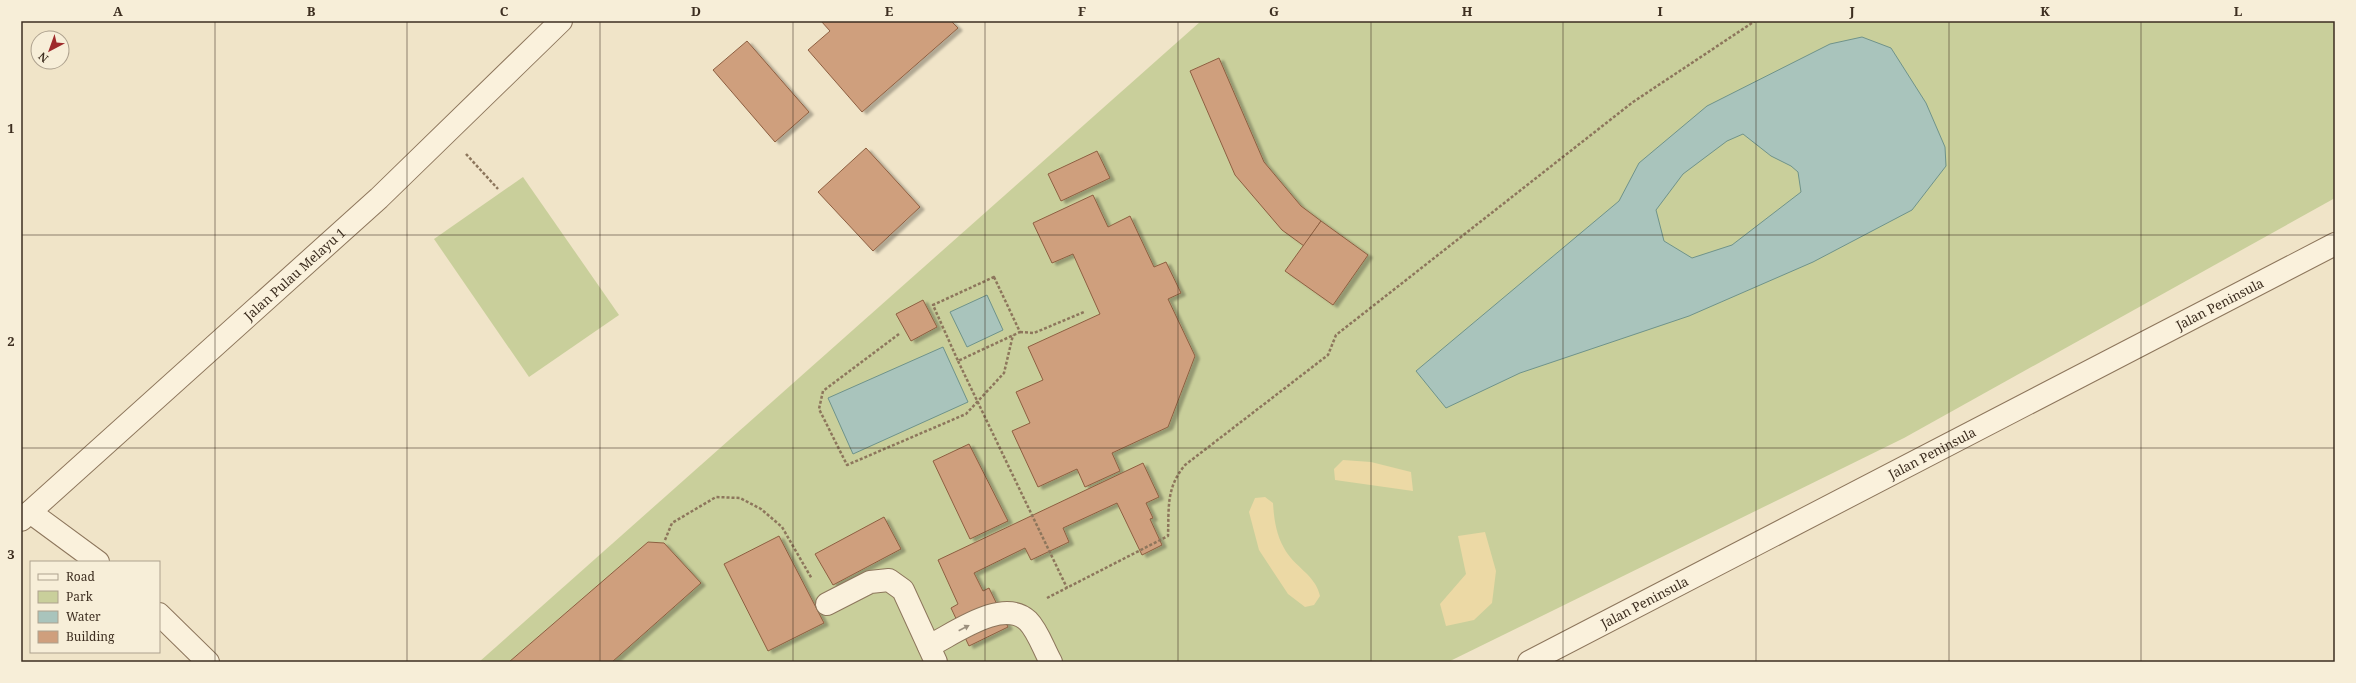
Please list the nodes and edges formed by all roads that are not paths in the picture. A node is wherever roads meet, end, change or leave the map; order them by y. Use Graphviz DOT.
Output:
graph roads {
  1 [pos="562,21"];
  2 [pos="2335,244"];
  3 [pos="26,516"];
  4 [pos="96,561"];
  5 [pos="827,604"];
  6 [pos="160,615"];
  7 [pos="933,654"];
  8 [pos="208,662"];
  9 [pos="1051,662"];
  10 [pos="1529,662"];
  1 -- 3 [label="street, Jalan Pulau Melayu 1"];
  2 -- 10 [label="street, Jalan Peninsula"];
  3 -- 4 [label="street"];
  5 -- 7 [label="street"];
  6 -- 8 [label="street"];
  7 -- 9 [label="street, one-way"];
}
